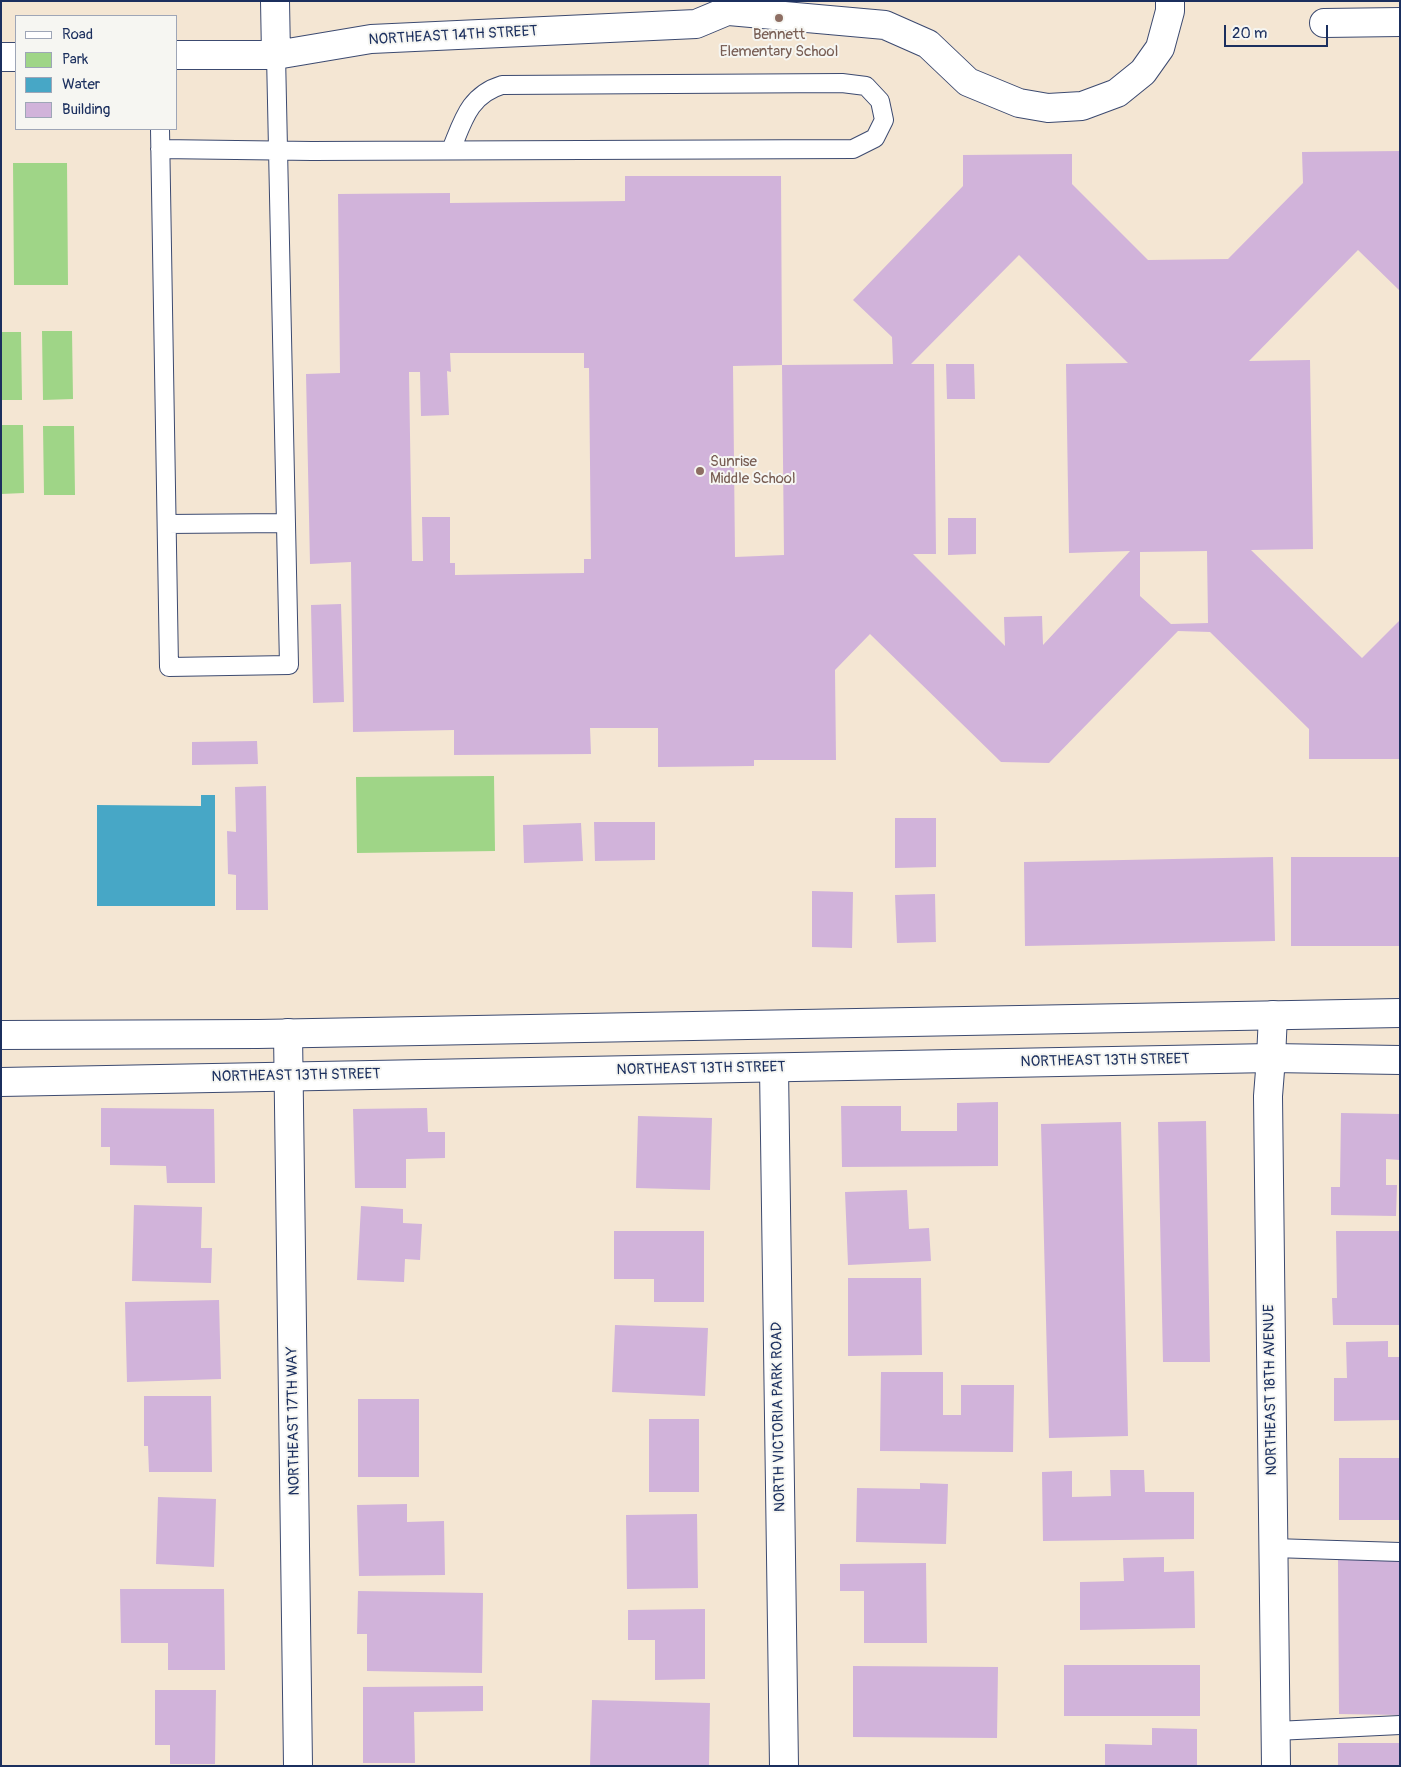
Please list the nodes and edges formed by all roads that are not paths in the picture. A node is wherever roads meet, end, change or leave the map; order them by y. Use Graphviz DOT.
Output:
graph roads {
  1 [pos="275,1"];
  2 [pos="1170,1"];
  3 [pos="739,6"];
  4 [pos="1400,22"];
  5 [pos="1324,23"];
  6 [pos="276,55"];
  7 [pos="178,56"];
  8 [pos="1,57"];
  9 [pos="15,57"];
  10 [pos="160,130"];
  11 [pos="160,149"];
  12 [pos="451,150"];
  13 [pos="278,151"];
  14 [pos="286,523"];
  15 [pos="167,524"];
  16 [pos="1400,1013"];
  17 [pos="1273,1015"];
  18 [pos="288,1033"];
  19 [pos="1,1035"];
  20 [pos="1272,1058"];
  21 [pos="1400,1060"];
  22 [pos="774,1068"];
  23 [pos="289,1076"];
  24 [pos="1,1082"];
  25 [pos="1273,1548"];
  26 [pos="1400,1552"];
  27 [pos="1400,1724"];
  28 [pos="1276,1731"];
  29 [pos="298,1766"];
  30 [pos="784,1766"];
  31 [pos="1276,1766"];
  1 -- 6 [label="street"];
  2 -- 3 [label="street, NORTHEAST 14TH STREET"];
  3 -- 6 [label="street, NORTHEAST 14TH STREET"];
  4 -- 5 [label="street"];
  6 -- 7 [label="street, NORTHEAST 14TH STREET"];
  6 -- 13 [label="lane"];
  8 -- 9 [label="street"];
  10 -- 11 [label="lane"];
  11 -- 13 [label="lane"];
  11 -- 15 [label="lane"];
  12 -- 12 [label="lane"];
  12 -- 13 [label="lane"];
  13 -- 14 [label="lane"];
  14 -- 15 [label="lane"];
  14 -- 15 [label="lane"];
  16 -- 17 [label="street"];
  17 -- 18 [label="street"];
  17 -- 20 [label="street, NORTHEAST 18TH AVENUE"];
  18 -- 19 [label="street"];
  18 -- 23 [label="street, NORTHEAST 17TH WAY"];
  20 -- 21 [label="street, NORTHEAST 13TH STREET"];
  20 -- 22 [label="street, NORTHEAST 13TH STREET"];
  20 -- 25 [label="street, NORTHEAST 18TH AVENUE"];
  22 -- 23 [label="street, NORTHEAST 13TH STREET"];
  22 -- 30 [label="street, NORTH VICTORIA PARK ROAD"];
  23 -- 24 [label="street, NORTHEAST 13TH STREET"];
  23 -- 29 [label="street, NORTHEAST 17TH WAY"];
  25 -- 26 [label="lane"];
  25 -- 28 [label="street, NORTHEAST 18TH AVENUE"];
  27 -- 28 [label="lane"];
  28 -- 31 [label="street, NORTHEAST 18TH AVENUE"];
}
